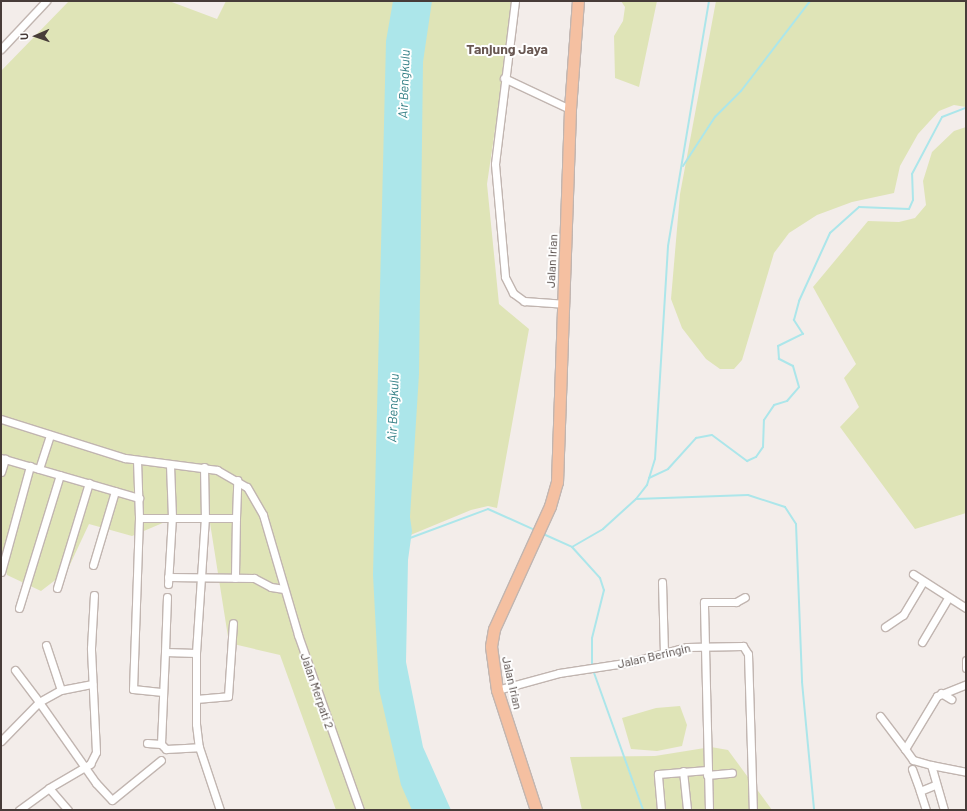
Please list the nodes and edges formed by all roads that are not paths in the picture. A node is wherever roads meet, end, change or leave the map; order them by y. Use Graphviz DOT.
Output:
graph roads {
  1 [pos="46,1"];
  2 [pos="515,1"];
  3 [pos="578,1"];
  4 [pos="1,49"];
  5 [pos="504,78"];
  6 [pos="570,109"];
  7 [pos="563,304"];
  8 [pos="1,419"];
  9 [pos="50,436"];
  10 [pos="3,458"];
  11 [pos="138,460"];
  12 [pos="170,465"];
  13 [pos="30,466"];
  14 [pos="204,467"];
  15 [pos="39,469"];
  16 [pos="1,472"];
  17 [pos="60,475"];
  18 [pos="237,480"];
  19 [pos="88,483"];
  20 [pos="115,491"];
  21 [pos="139,498"];
  22 [pos="172,517"];
  23 [pos="205,517"];
  24 [pos="140,518"];
  25 [pos="236,518"];
  26 [pos="93,565"];
  27 [pos="1,572"];
  28 [pos="913,574"];
  29 [pos="200,578"];
  30 [pos="235,578"];
  31 [pos="662,582"];
  32 [pos="923,582"];
  33 [pos="57,588"];
  34 [pos="284,589"];
  35 [pos="94,595"];
  36 [pos="167,597"];
  37 [pos="745,597"];
  38 [pos="948,598"];
  39 [pos="19,608"];
  40 [pos="966,608"];
  41 [pos="233,623"];
  42 [pos="885,627"];
  43 [pos="922,642"];
  44 [pos="46,645"];
  45 [pos="705,646"];
  46 [pos="165,652"];
  47 [pos="196,653"];
  48 [pos="664,653"];
  49 [pos="966,660"];
  50 [pos="966,668"];
  51 [pos="15,670"];
  52 [pos="92,684"];
  53 [pos="966,684"];
  54 [pos="61,690"];
  55 [pos="498,690"];
  56 [pos="163,692"];
  57 [pos="941,693"];
  58 [pos="196,699"];
  59 [pos="951,699"];
  60 [pos="40,702"];
  61 [pos="880,716"];
  62 [pos="1,741"];
  63 [pos="147,743"];
  64 [pos="161,744"];
  65 [pos="199,747"];
  66 [pos="905,749"];
  67 [pos="161,760"];
  68 [pos="931,765"];
  69 [pos="84,767"];
  70 [pos="912,769"];
  71 [pos="683,771"];
  72 [pos="707,772"];
  73 [pos="966,772"];
  74 [pos="732,773"];
  75 [pos="935,785"];
  76 [pos="49,788"];
  77 [pos="920,791"];
  78 [pos="19,810"];
  79 [pos="68,810"];
  80 [pos="220,810"];
  81 [pos="360,810"];
  82 [pos="536,810"];
  83 [pos="661,810"];
  84 [pos="686,810"];
  85 [pos="709,810"];
  86 [pos="753,810"];
  87 [pos="926,810"];
  88 [pos="944,810"];
  1 -- 4 [label="street"];
  2 -- 5 [label="street"];
  3 -- 6 [label="main road, Jalan Irian"];
  5 -- 6 [label="street"];
  5 -- 7 [label="street"];
  6 -- 7 [label="main road, Jalan Irian"];
  7 -- 55 [label="main road, Jalan Irian"];
  8 -- 9 [label="street, Jalan Merpati 2"];
  9 -- 11 [label="street, Jalan Merpati 2"];
  9 -- 15 [label="street"];
  10 -- 13 [label="street"];
  10 -- 16 [label="street"];
  11 -- 12 [label="street, Jalan Merpati 2"];
  11 -- 21 [label="street"];
  12 -- 14 [label="street, Jalan Merpati 2"];
  12 -- 22 [label="street"];
  13 -- 15 [label="street"];
  13 -- 27 [label="street"];
  14 -- 18 [label="street, Jalan Merpati 2"];
  14 -- 23 [label="street"];
  15 -- 17 [label="street"];
  17 -- 19 [label="street"];
  17 -- 39 [label="street"];
  18 -- 25 [label="street"];
  18 -- 34 [label="street, Jalan Merpati 2"];
  19 -- 20 [label="street"];
  19 -- 33 [label="street"];
  20 -- 21 [label="street"];
  20 -- 26 [label="street"];
  21 -- 24 [label="street"];
  22 -- 23 [label="street"];
  22 -- 24 [label="street"];
  22 -- 29 [label="street"];
  23 -- 25 [label="street"];
  23 -- 29 [label="street"];
  24 -- 56 [label="street"];
  25 -- 30 [label="street"];
  28 -- 32 [label="street"];
  29 -- 30 [label="street"];
  29 -- 47 [label="street"];
  30 -- 34 [label="street"];
  31 -- 48 [label="street"];
  32 -- 38 [label="street"];
  32 -- 42 [label="street"];
  34 -- 81 [label="street, Jalan Merpati 2"];
  35 -- 52 [label="street"];
  36 -- 46 [label="street"];
  37 -- 45 [label="street"];
  38 -- 40 [label="street"];
  38 -- 43 [label="street"];
  41 -- 58 [label="street"];
  44 -- 54 [label="street"];
  45 -- 48 [label="street, Jalan Beringin"];
  45 -- 72 [label="street"];
  45 -- 86 [label="street, Jalan Beringin"];
  46 -- 47 [label="street"];
  46 -- 56 [label="street"];
  47 -- 58 [label="street"];
  48 -- 55 [label="street, Jalan Beringin"];
  49 -- 50 [label="street"];
  51 -- 60 [label="street"];
  52 -- 54 [label="street"];
  52 -- 69 [label="street"];
  53 -- 57 [label="street"];
  54 -- 60 [label="street"];
  55 -- 82 [label="main road, Jalan Irian"];
  56 -- 64 [label="street"];
  57 -- 59 [label="street"];
  57 -- 66 [label="street"];
  58 -- 65 [label="street"];
  60 -- 62 [label="street"];
  60 -- 69 [label="street"];
  61 -- 66 [label="street"];
  63 -- 64 [label="street"];
  64 -- 65 [label="street"];
  65 -- 80 [label="street"];
  66 -- 68 [label="street"];
  67 -- 69 [label="street"];
  68 -- 73 [label="street"];
  68 -- 75 [label="street"];
  69 -- 76 [label="street"];
  70 -- 77 [label="street"];
  71 -- 72 [label="street"];
  71 -- 83 [label="street"];
  71 -- 84 [label="street"];
  72 -- 74 [label="street"];
  72 -- 85 [label="street"];
  75 -- 77 [label="street"];
  75 -- 88 [label="street"];
  76 -- 78 [label="street"];
  76 -- 79 [label="street"];
  77 -- 87 [label="street"];
}
